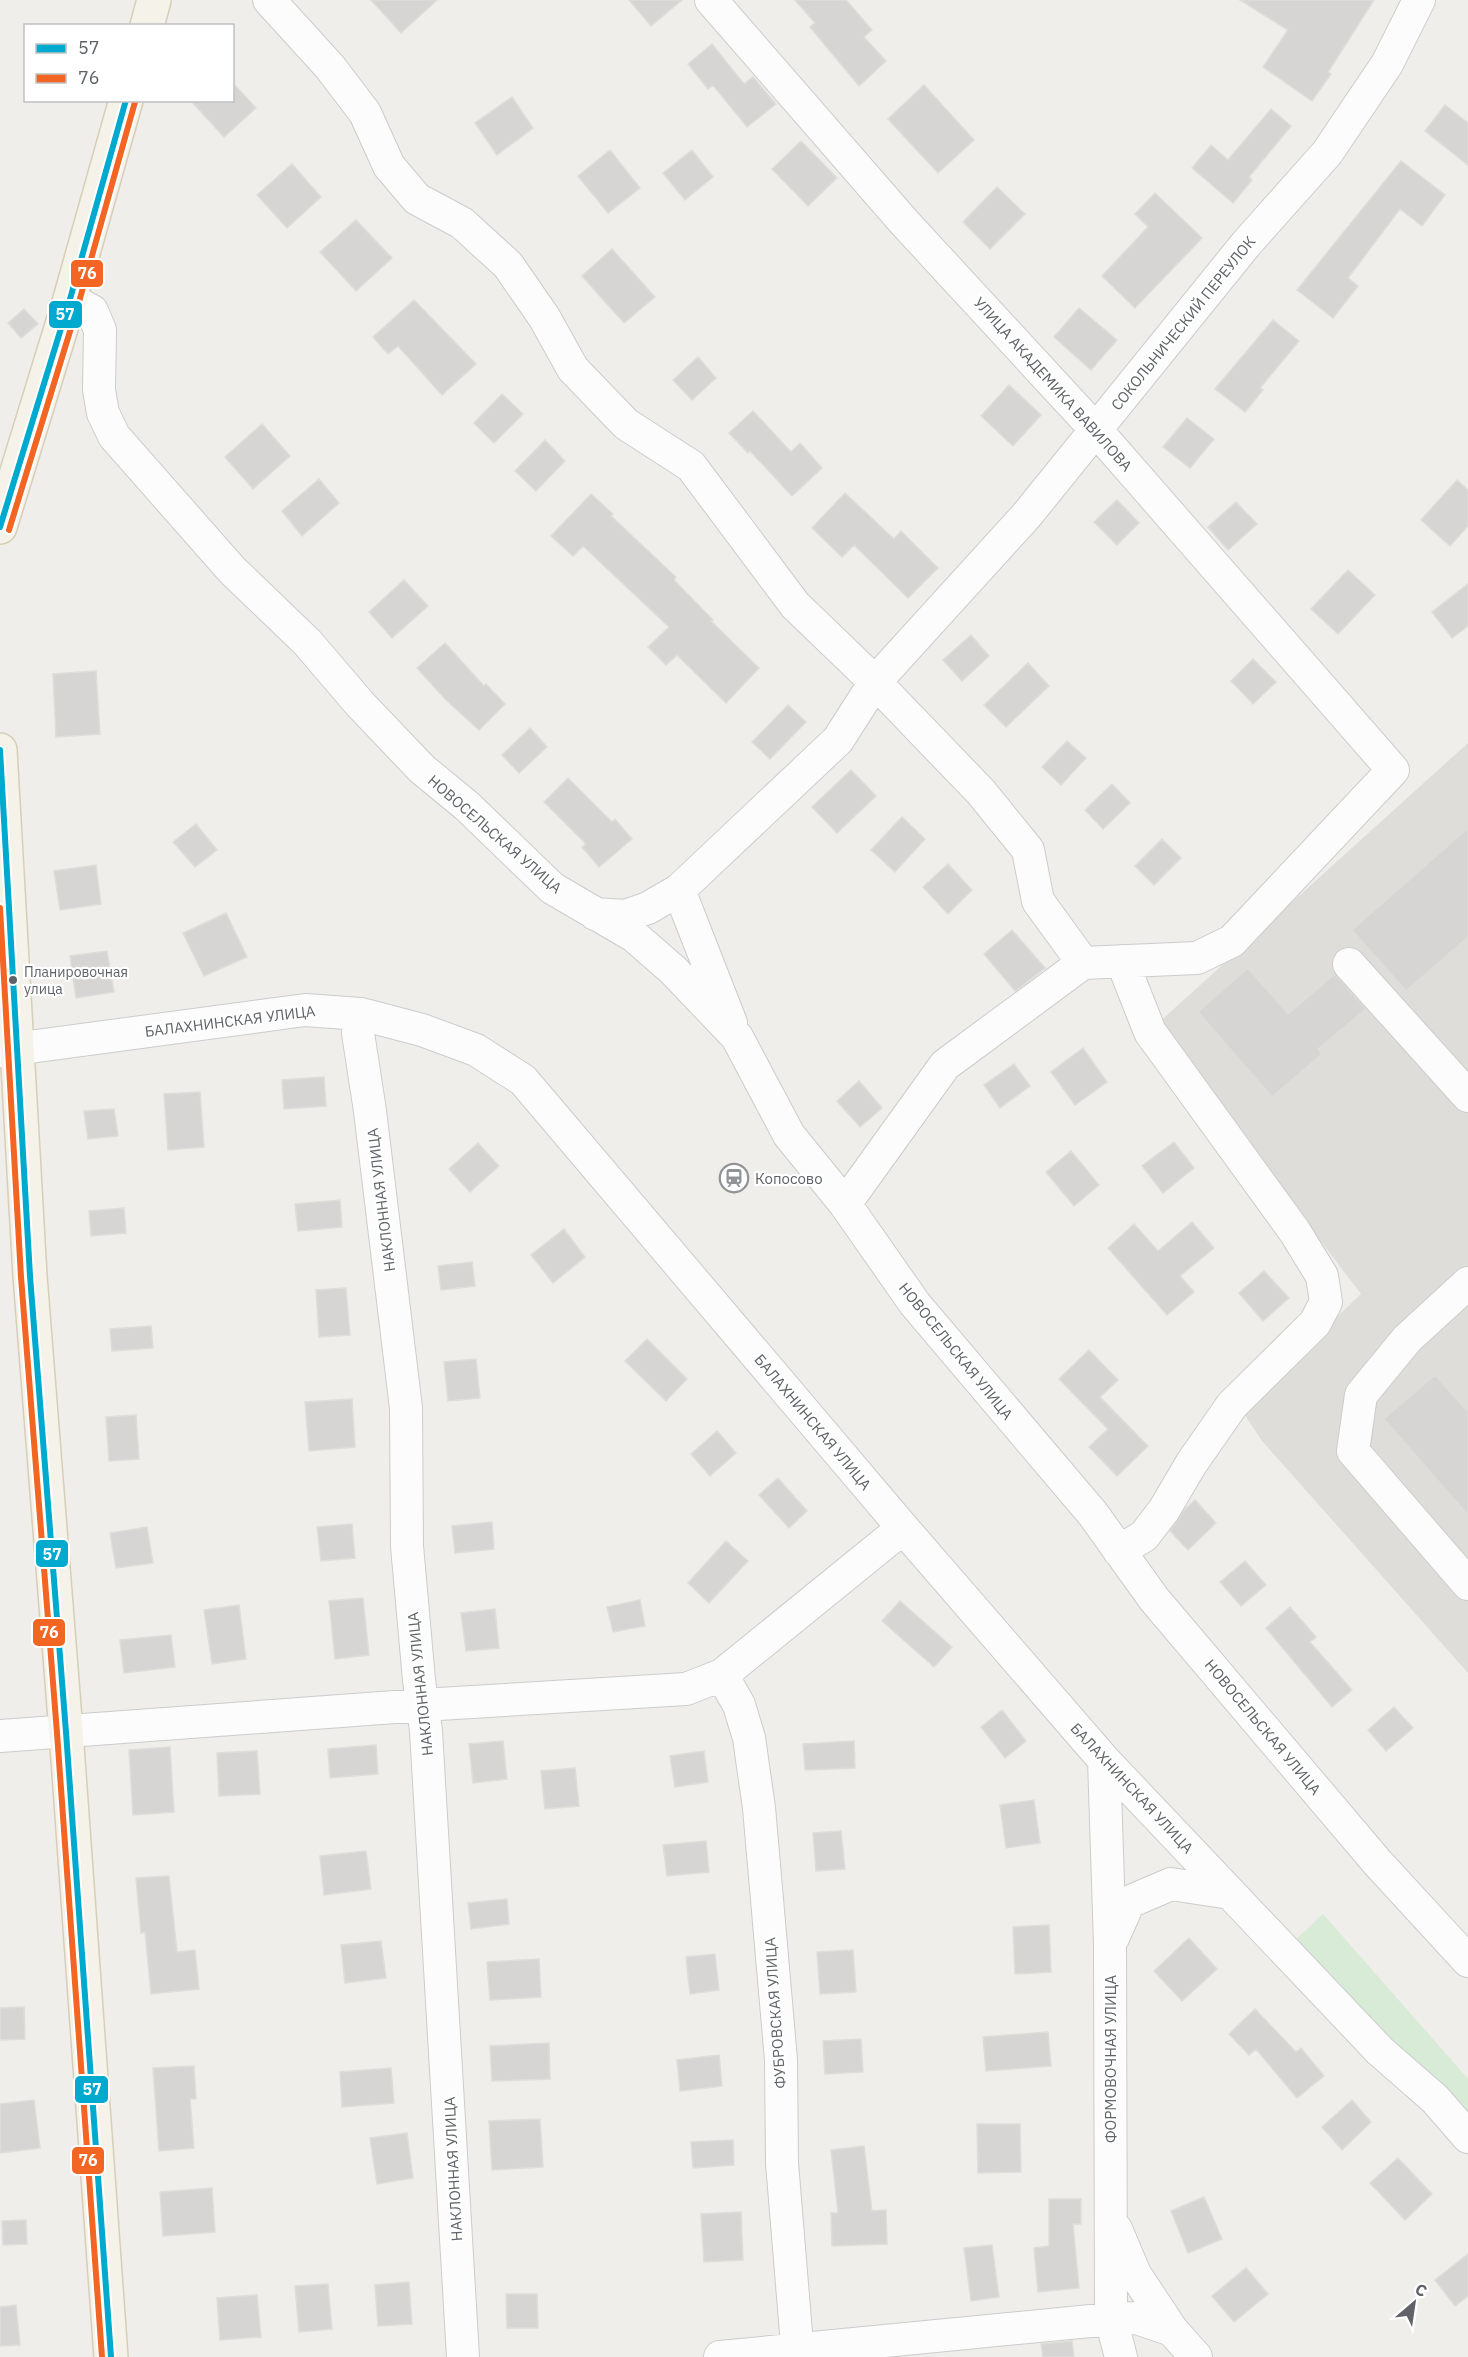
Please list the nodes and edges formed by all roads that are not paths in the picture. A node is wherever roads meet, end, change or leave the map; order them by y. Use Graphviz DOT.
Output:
graph roads {
  1 [pos="154,0"];
  2 [pos="269,0"];
  3 [pos="711,0"];
  4 [pos="1419,0"];
  5 [pos="148,24"];
  6 [pos="125,102"];
  7 [pos="70,299"];
  8 [pos="1096,430"];
  9 [pos="0,527"];
  10 [pos="875,682"];
  11 [pos="0,750"];
  12 [pos="679,890"];
  13 [pos="595,914"];
  14 [pos="1122,961"];
  15 [pos="1083,963"];
  16 [pos="1349,964"];
  17 [pos="361,1014"];
  18 [pos="737,1037"];
  19 [pos="9,1050"];
  20 [pos="1468,1096"];
  21 [pos="844,1204"];
  22 [pos="1468,1283"];
  23 [pos="903,1528"];
  24 [pos="1119,1551"];
  25 [pos="1468,1584"];
  26 [pos="722,1675"];
  27 [pos="422,1705"];
  28 [pos="66,1732"];
  29 [pos="0,1736"];
  30 [pos="1104,1760"];
  31 [pos="1230,1893"];
  32 [pos="1110,1944"];
  33 [pos="1468,1961"];
  34 [pos="1468,2137"];
  35 [pos="1110,2214"];
  36 [pos="1111,2319"];
  37 [pos="1172,2330"];
  38 [pos="798,2353"];
  39 [pos="111,2357"];
  40 [pos="463,2357"];
  41 [pos="720,2357"];
  42 [pos="1121,2357"];
  43 [pos="1196,2357"];
  1 -- 5 [label="main road"];
  2 -- 10 [label="street"];
  3 -- 8 [label="street, УЛИЦА АКАДЕМИКА ВАВИЛОВА"];
  4 -- 8 [label="street, СОКОЛЬНИЧЕСКИЙ ПЕРЕУЛОК"];
  6 -- 7 [label="main road"];
  7 -- 9 [label="main road"];
  7 -- 13 [label="street, НОВОСЕЛЬСКАЯ УЛИЦА"];
  8 -- 10 [label="street, СОКОЛЬНИЧЕСКИЙ ПЕРЕУЛОК"];
  8 -- 14 [label="street, УЛИЦА АКАДЕМИКА ВАВИЛОВА"];
  10 -- 12 [label="street, СОКОЛЬНИЧЕСКИЙ ПЕРЕУЛОК"];
  10 -- 15 [label="street"];
  11 -- 19 [label="main road"];
  12 -- 13 [label="street, СОКОЛЬНИЧЕСКИЙ ПЕРЕУЛОК"];
  12 -- 18 [label="street"];
  13 -- 18 [label="street, НОВОСЕЛЬСКАЯ УЛИЦА"];
  14 -- 15 [label="street"];
  14 -- 24 [label="street"];
  15 -- 21 [label="street"];
  16 -- 20 [label="street"];
  17 -- 19 [label="street, БАЛАХНИНСКАЯ УЛИЦА"];
  17 -- 23 [label="street, БАЛАХНИНСКАЯ УЛИЦА"];
  17 -- 27 [label="street, НАКЛОННАЯ УЛИЦА"];
  18 -- 21 [label="street, НОВОСЕЛЬСКАЯ УЛИЦА"];
  19 -- 28 [label="main road"];
  21 -- 24 [label="street, НОВОСЕЛЬСКАЯ УЛИЦА"];
  22 -- 25 [label="street"];
  23 -- 26 [label="street"];
  23 -- 30 [label="street, БАЛАХНИНСКАЯ УЛИЦА"];
  24 -- 33 [label="street, НОВОСЕЛЬСКАЯ УЛИЦА"];
  26 -- 27 [label="street"];
  26 -- 38 [label="street, ФУБРОВСКАЯ УЛИЦА"];
  27 -- 28 [label="street"];
  27 -- 40 [label="street, НАКЛОННАЯ УЛИЦА"];
  28 -- 29 [label="street"];
  28 -- 39 [label="main road"];
  30 -- 31 [label="street, БАЛАХНИНСКАЯ УЛИЦА"];
  30 -- 32 [label="street, ФОРМОВОЧНАЯ УЛИЦА"];
  31 -- 32 [label="street"];
  31 -- 34 [label="street, БАЛАХНИНСКАЯ УЛИЦА"];
  32 -- 35 [label="street, ФОРМОВОЧНАЯ УЛИЦА"];
  35 -- 36 [label="street, ФОРМОВОЧНАЯ УЛИЦА"];
  35 -- 37 [label="street"];
  36 -- 37 [label="street"];
  36 -- 38 [label="street"];
  36 -- 42 [label="street, ФОРМОВОЧНАЯ УЛИЦА"];
  37 -- 43 [label="street"];
  38 -- 41 [label="street"];
}
